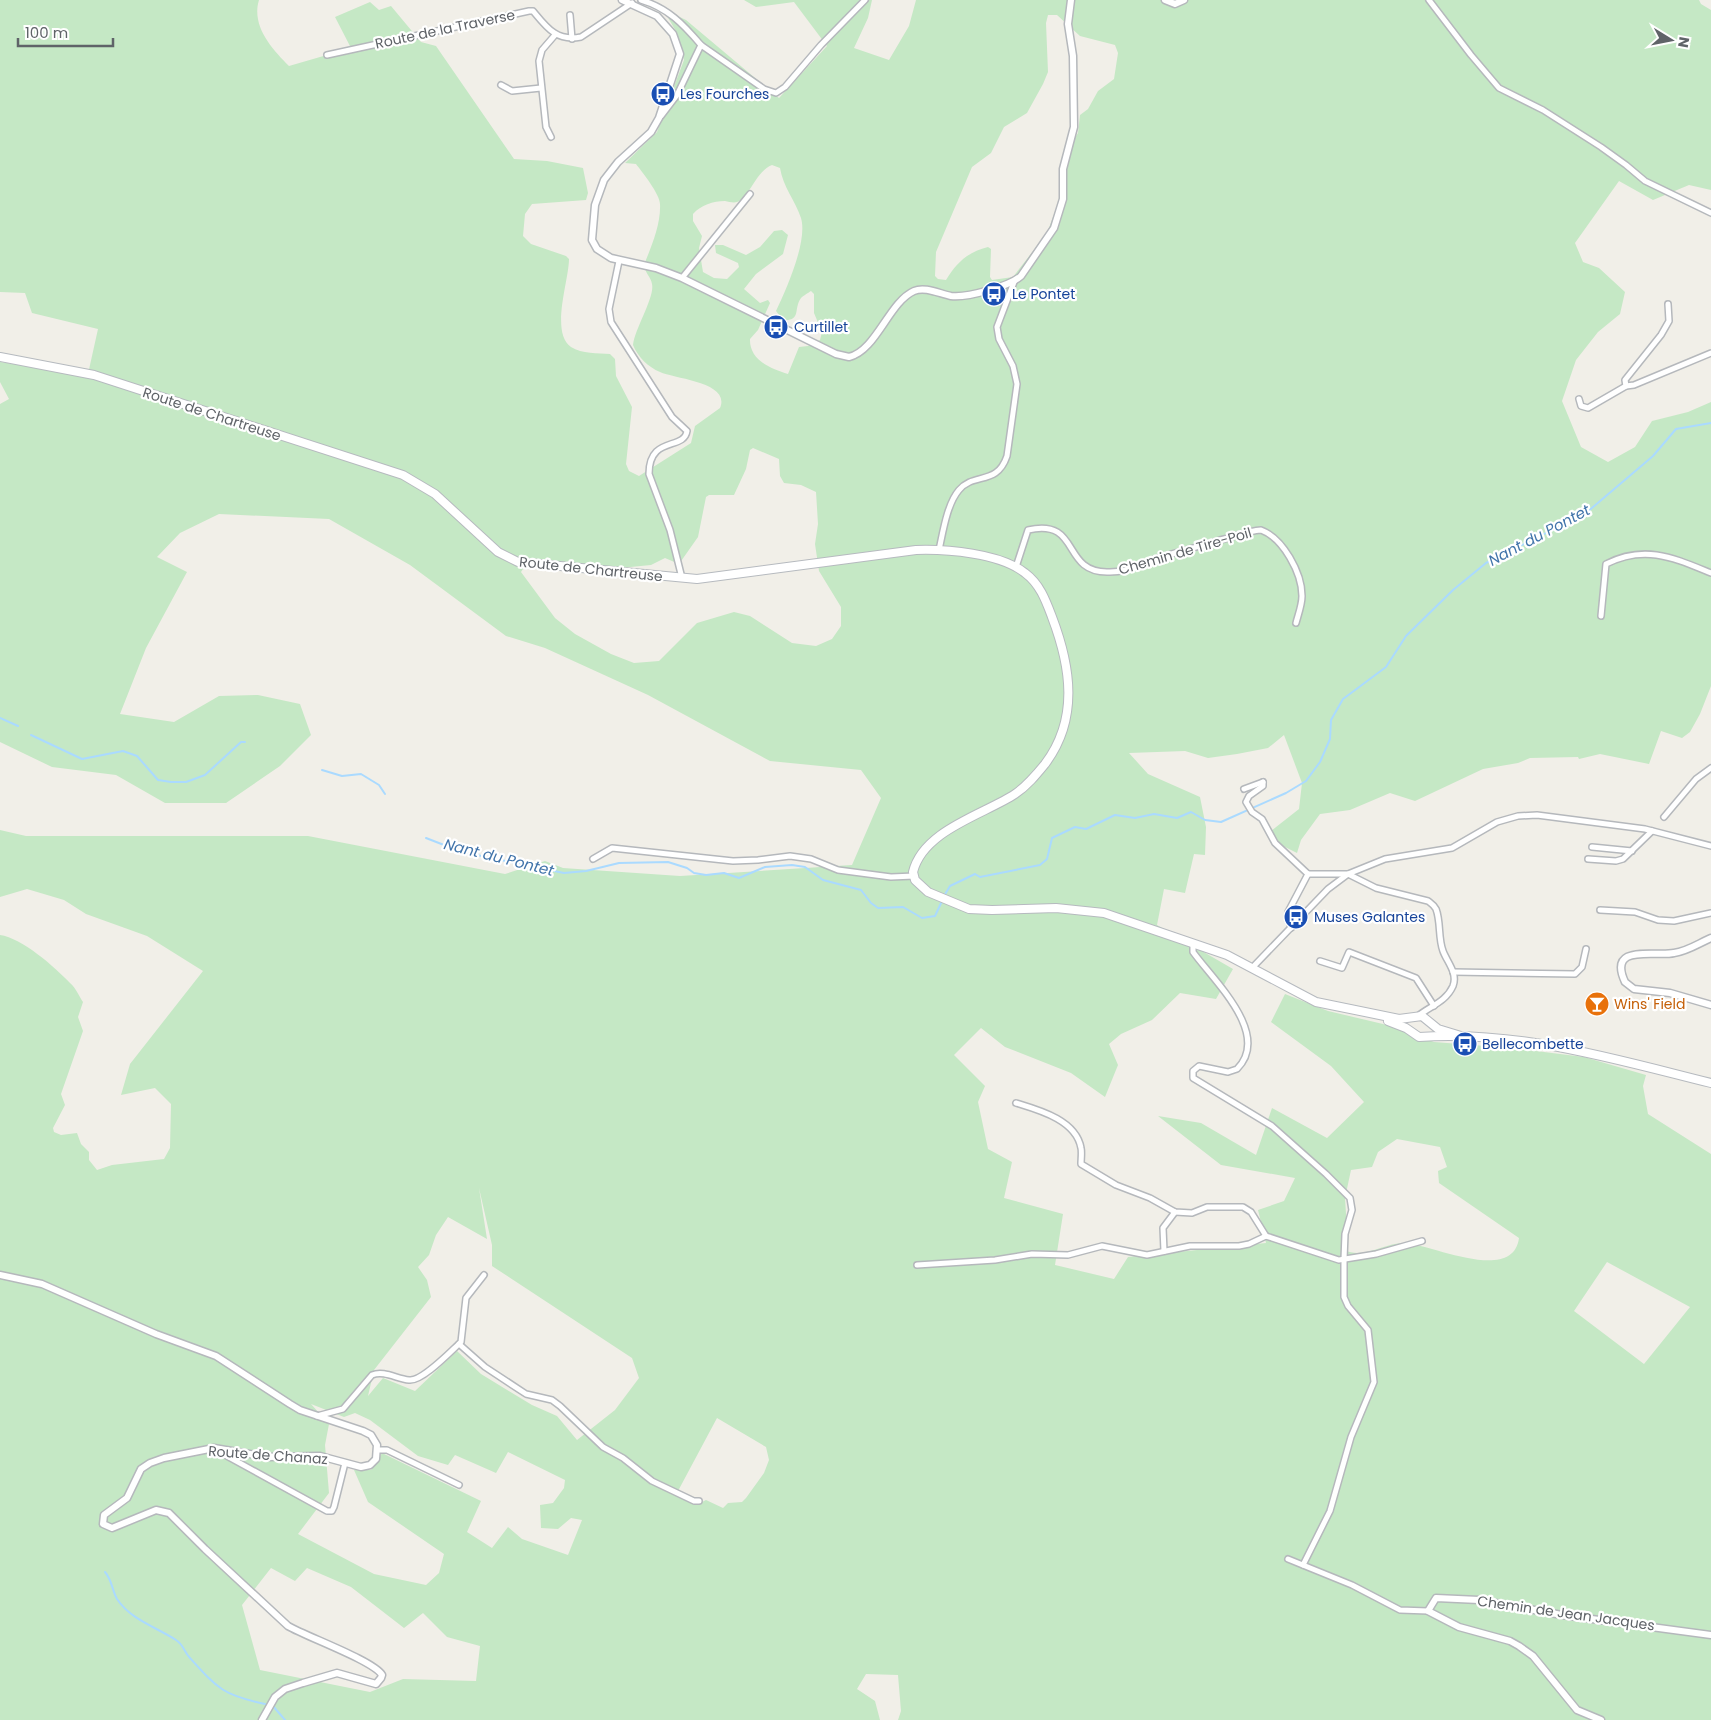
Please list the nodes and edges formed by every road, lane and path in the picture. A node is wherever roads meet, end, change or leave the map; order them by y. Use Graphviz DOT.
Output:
graph roads {
  1 [pos="622,0"];
  2 [pos="641,0"];
  3 [pos="865,0"];
  4 [pos="1072,0"];
  5 [pos="1165,0"];
  6 [pos="1184,0"];
  7 [pos="1430,0"];
  8 [pos="632,3"];
  9 [pos="570,15"];
  10 [pos="555,35"];
  11 [pos="572,39"];
  12 [pos="701,44"];
  13 [pos="327,55"];
  14 [pos="501,85"];
  15 [pos="540,88"];
  16 [pos="659,118"];
  17 [pos="551,137"];
  18 [pos="750,194"];
  19 [pos="1711,213"];
  20 [pos="618,261"];
  21 [pos="682,278"];
  22 [pos="1014,282"];
  23 [pos="1668,304"];
  24 [pos="1711,353"];
  25 [pos="0,357"];
  26 [pos="1626,386"];
  27 [pos="1580,399"];
  28 [pos="939,550"];
  29 [pos="1016,567"];
  30 [pos="1711,573"];
  31 [pos="682,578"];
  32 [pos="1601,616"];
  33 [pos="1296,623"];
  34 [pos="1711,768"];
  35 [pos="1244,789"];
  36 [pos="1664,817"];
  37 [pos="1652,831"];
  38 [pos="1711,846"];
  39 [pos="1592,847"];
  40 [pos="1632,850"];
  41 [pos="593,859"];
  42 [pos="1588,859"];
  43 [pos="1308,874"];
  44 [pos="1348,874"];
  45 [pos="914,876"];
  46 [pos="1600,910"];
  47 [pos="1711,913"];
  48 [pos="1291,928"];
  49 [pos="1711,938"];
  50 [pos="1193,943"];
  51 [pos="1586,948"];
  52 [pos="1320,961"];
  53 [pos="1252,968"];
  54 [pos="1453,972"];
  55 [pos="1711,1005"];
  56 [pos="1434,1006"];
  57 [pos="1365,1011"];
  58 [pos="1415,1018"];
  59 [pos="1430,1022"];
  60 [pos="1411,1032"];
  61 [pos="1426,1036"];
  62 [pos="1461,1036"];
  63 [pos="1711,1083"];
  64 [pos="1016,1102"];
  65 [pos="1176,1212"];
  66 [pos="1266,1236"];
  67 [pos="1422,1241"];
  68 [pos="1164,1251"];
  69 [pos="1344,1259"];
  70 [pos="917,1264"];
  71 [pos="2,1275"];
  72 [pos="484,1275"];
  73 [pos="459,1344"];
  74 [pos="317,1416"];
  75 [pos="214,1448"];
  76 [pos="378,1450"];
  77 [pos="345,1463"];
  78 [pos="459,1486"];
  79 [pos="699,1501"];
  80 [pos="1288,1559"];
  81 [pos="1303,1564"];
  82 [pos="1428,1611"];
  83 [pos="1711,1635"];
  84 [pos="262,1720"];
  85 [pos="1601,1720"];
  1 -- 8 [label="street"];
  2 -- 12 [label="street"];
  3 -- 12 [label="street"];
  4 -- 22 [label="street"];
  5 -- 6 [label="street"];
  7 -- 19 [label="street"];
  8 -- 11 [label="street"];
  8 -- 16 [label="street"];
  9 -- 11 [label="street"];
  10 -- 11 [label="street"];
  10 -- 13 [label="street, Route de la Traverse"];
  10 -- 15 [label="street"];
  12 -- 16 [label="street"];
  14 -- 15 [label="street"];
  15 -- 17 [label="street"];
  16 -- 20 [label="street"];
  18 -- 21 [label="street"];
  20 -- 21 [label="street"];
  20 -- 31 [label="street"];
  21 -- 22 [label="street"];
  22 -- 28 [label="street"];
  23 -- 26 [label="street"];
  24 -- 26 [label="street"];
  25 -- 31 [label="main road, Route de Chartreuse"];
  26 -- 27 [label="street"];
  28 -- 29 [label="main road, Route de Chartreuse"];
  28 -- 31 [label="main road, Route de Chartreuse"];
  29 -- 33 [label="street, Chemin de Tire-Poil"];
  29 -- 45 [label="main road"];
  30 -- 32 [label="street"];
  34 -- 36 [label="street"];
  35 -- 43 [label="street"];
  37 -- 38 [label="street"];
  37 -- 40 [label="street"];
  37 -- 44 [label="street"];
  39 -- 40 [label="street"];
  40 -- 42 [label="street"];
  41 -- 45 [label="street"];
  43 -- 44 [label="street"];
  43 -- 48 [label="street"];
  44 -- 48 [label="street"];
  44 -- 54 [label="street"];
  45 -- 50 [label="main road"];
  46 -- 47 [label="street"];
  48 -- 53 [label="street"];
  49 -- 55 [label="street"];
  50 -- 53 [label="main road"];
  50 -- 69 [label="street"];
  51 -- 54 [label="street"];
  52 -- 56 [label="street"];
  53 -- 57 [label="main road"];
  54 -- 56 [label="street"];
  56 -- 58 [label="street"];
  56 -- 59 [label="street"];
  57 -- 58 [label="main road"];
  57 -- 60 [label="main road"];
  58 -- 59 [label="main road"];
  58 -- 60 [label="main road"];
  59 -- 61 [label="main road"];
  59 -- 62 [label="main road"];
  60 -- 61 [label="main road"];
  61 -- 62 [label="main road"];
  62 -- 63 [label="main road"];
  64 -- 65 [label="street"];
  65 -- 66 [label="street"];
  65 -- 68 [label="street"];
  66 -- 68 [label="street"];
  66 -- 69 [label="street"];
  67 -- 69 [label="street"];
  68 -- 70 [label="street"];
  69 -- 81 [label="street"];
  71 -- 74 [label="street"];
  72 -- 73 [label="street"];
  73 -- 74 [label="street"];
  73 -- 79 [label="street"];
  74 -- 76 [label="street"];
  75 -- 77 [label="street, Route de Chanaz"];
  75 -- 77 [label="street"];
  75 -- 84 [label="street, Route de Chanaz"];
  76 -- 77 [label="street, Route de Chanaz"];
  76 -- 78 [label="street"];
  80 -- 81 [label="street"];
  81 -- 82 [label="street"];
  82 -- 83 [label="street, Chemin de Jean Jacques"];
  82 -- 85 [label="street"];
}
